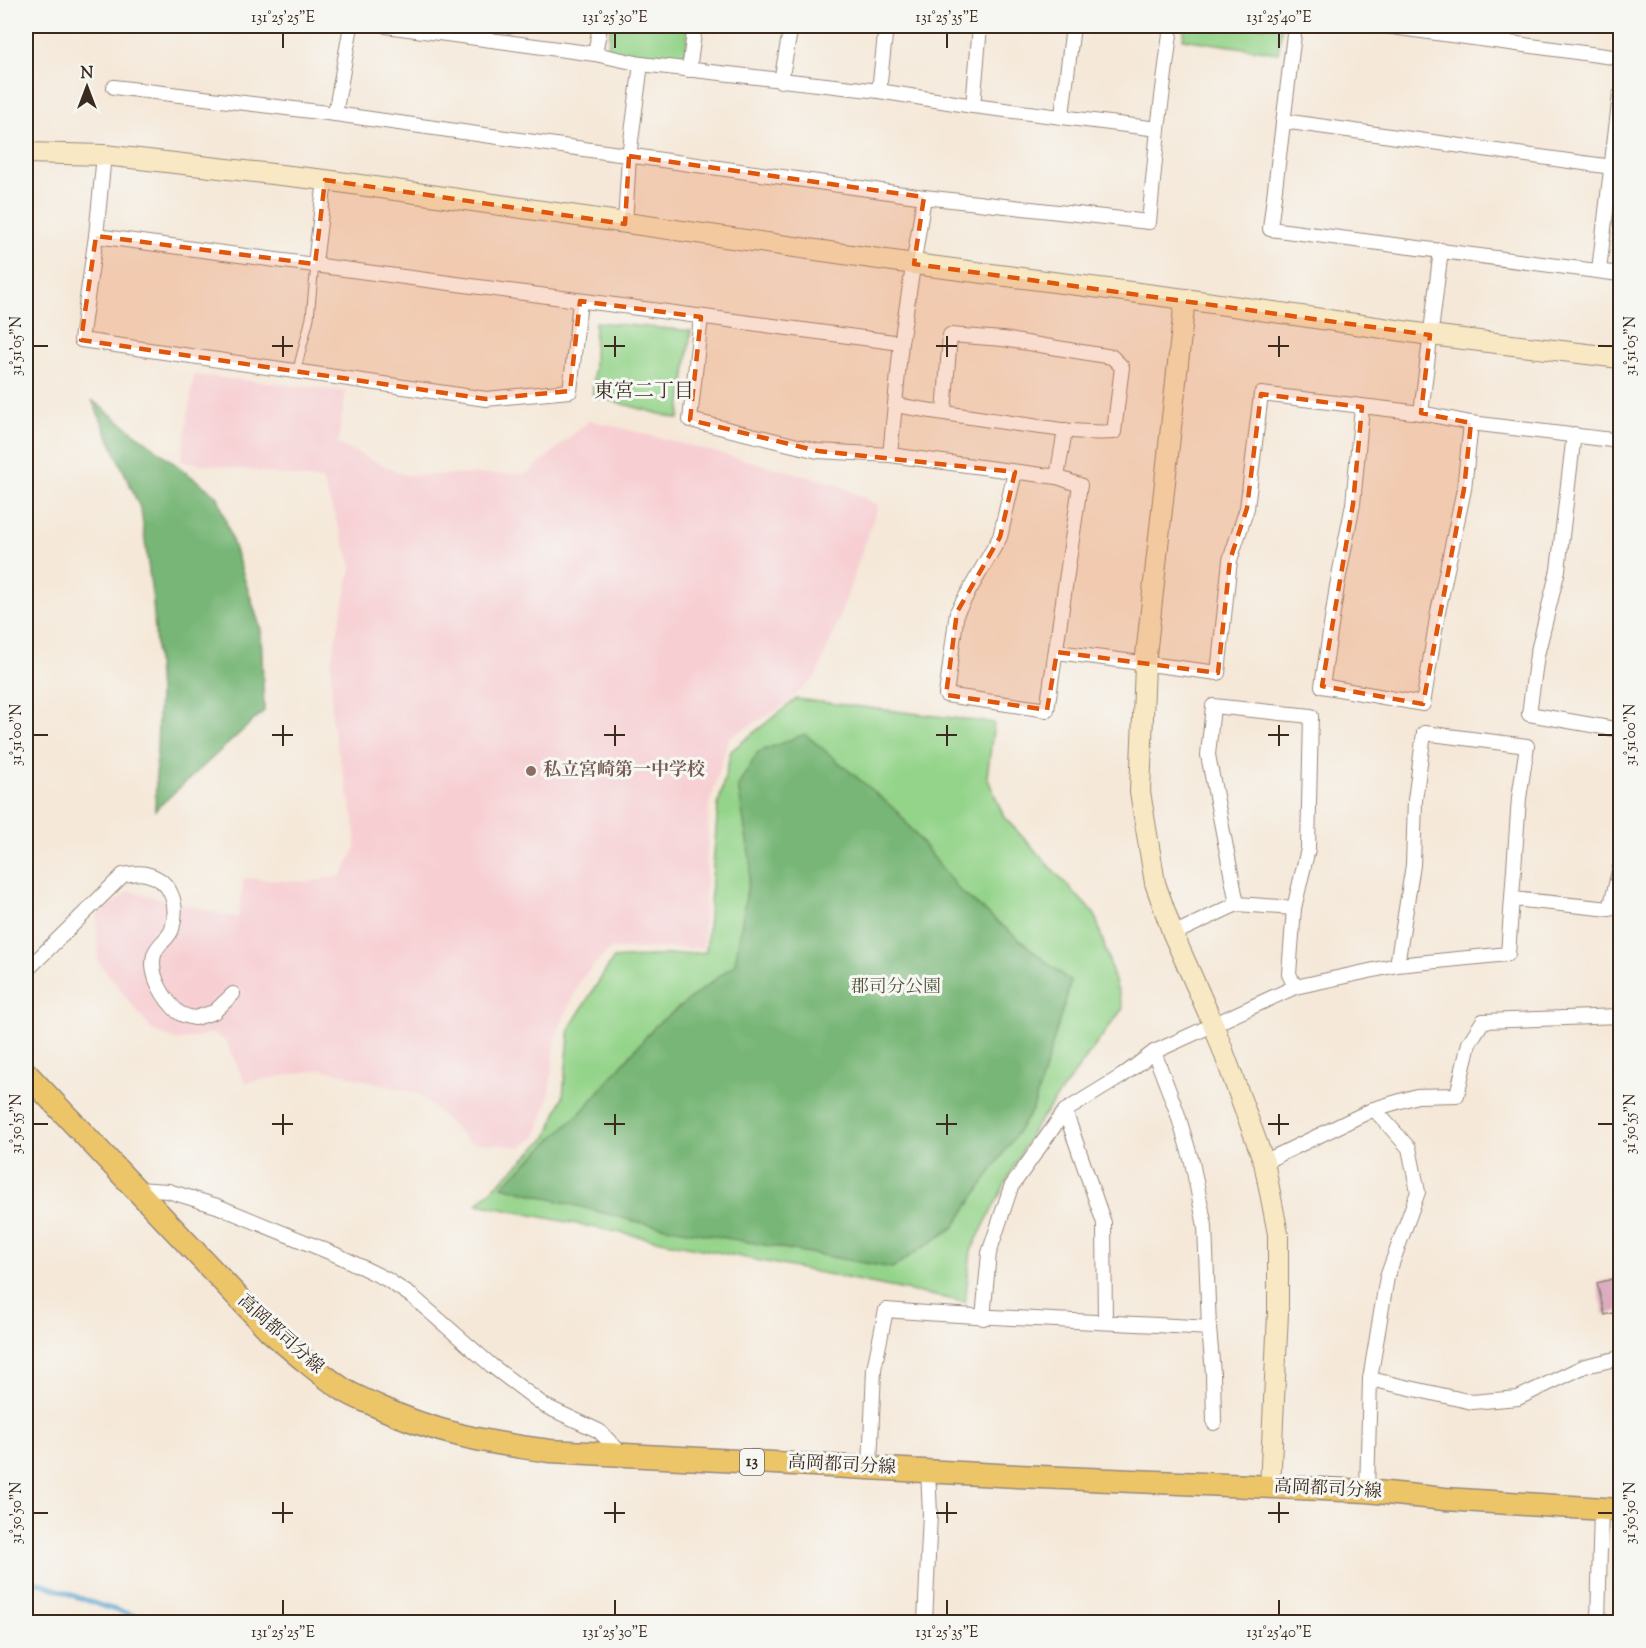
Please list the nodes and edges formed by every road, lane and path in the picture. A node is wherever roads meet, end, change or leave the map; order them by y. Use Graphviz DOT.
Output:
graph roads {
  1 [pos="351,26"];
  2 [pos="386,26"];
  3 [pos="506,26"];
  4 [pos="600,26"];
  5 [pos="695,26"];
  6 [pos="790,26"];
  7 [pos="886,26"];
  8 [pos="980,26"];
  9 [pos="1073,26"];
  10 [pos="1171,26"];
  11 [pos="1295,26"];
  12 [pos="1385,26"];
  13 [pos="412,28"];
  14 [pos="504,40"];
  15 [pos="596,54"];
  16 [pos="1620,58"];
  17 [pos="641,64"];
  18 [pos="689,70"];
  19 [pos="781,81"];
  20 [pos="114,87"];
  21 [pos="879,91"];
  22 [pos="1620,95"];
  23 [pos="973,106"];
  24 [pos="335,114"];
  25 [pos="1062,115"];
  26 [pos="1283,121"];
  27 [pos="1158,129"];
  28 [pos="26,153"];
  29 [pos="104,155"];
  30 [pos="629,156"];
  31 [pos="1612,167"];
  32 [pos="325,180"];
  33 [pos="924,197"];
  34 [pos="625,224"];
  35 [pos="96,236"];
  36 [pos="1441,250"];
  37 [pos="315,264"];
  38 [pos="914,264"];
  39 [pos="1599,270"];
  40 [pos="1620,274"];
  41 [pos="1185,299"];
  42 [pos="580,301"];
  43 [pos="701,317"];
  44 [pos="1430,335"];
  45 [pos="901,343"];
  46 [pos="1620,358"];
  47 [pos="296,372"];
  48 [pos="895,405"];
  49 [pos="1362,407"];
  50 [pos="1420,412"];
  51 [pos="944,413"];
  52 [pos="1471,423"];
  53 [pos="1065,430"];
  54 [pos="1574,434"];
  55 [pos="1620,441"];
  56 [pos="890,455"];
  57 [pos="1015,472"];
  58 [pos="1058,477"];
  59 [pos="1057,652"];
  60 [pos="1145,664"];
  61 [pos="1620,730"];
  62 [pos="1620,867"];
  63 [pos="1513,900"];
  64 [pos="1237,904"];
  65 [pos="1294,908"];
  66 [pos="1173,934"];
  67 [pos="1397,965"];
  68 [pos="26,971"];
  69 [pos="1295,987"];
  70 [pos="233,994"];
  71 [pos="1620,1016"];
  72 [pos="1214,1026"];
  73 [pos="1154,1052"];
  74 [pos="26,1073"];
  75 [pos="1374,1109"];
  76 [pos="1065,1112"];
  77 [pos="1264,1162"];
  78 [pos="136,1189"];
  79 [pos="983,1318"];
  80 [pos="1105,1322"];
  81 [pos="1209,1328"];
  82 [pos="1620,1358"];
  83 [pos="1370,1379"];
  84 [pos="1214,1423"];
  85 [pos="622,1454"];
  86 [pos="870,1467"];
  87 [pos="928,1470"];
  88 [pos="1270,1487"];
  89 [pos="1367,1491"];
  90 [pos="1611,1509"];
  91 [pos="925,1623"];
  92 [pos="1598,1623"];
  1 -- 24 [label="street"];
  2 -- 13 [label="street"];
  3 -- 14 [label="street"];
  4 -- 15 [label="street"];
  5 -- 18 [label="street"];
  6 -- 19 [label="street"];
  7 -- 21 [label="street"];
  8 -- 23 [label="street"];
  9 -- 25 [label="street"];
  10 -- 27 [label="street"];
  11 -- 26 [label="street"];
  12 -- 16 [label="street"];
  13 -- 14 [label="street"];
  14 -- 15 [label="street"];
  15 -- 17 [label="street"];
  17 -- 18 [label="street"];
  17 -- 30 [label="street"];
  18 -- 19 [label="street"];
  19 -- 21 [label="street"];
  20 -- 24 [label="street"];
  21 -- 23 [label="street"];
  22 -- 31 [label="street"];
  23 -- 25 [label="street"];
  24 -- 30 [label="street"];
  25 -- 27 [label="street"];
  26 -- 31 [label="street"];
  26 -- 36 [label="street"];
  27 -- 33 [label="street"];
  28 -- 29 [label="street"];
  29 -- 32 [label="street"];
  29 -- 35 [label="street"];
  30 -- 33 [label="street"];
  30 -- 34 [label="street"];
  31 -- 39 [label="street"];
  32 -- 34 [label="street"];
  32 -- 37 [label="street"];
  33 -- 38 [label="street"];
  34 -- 38 [label="street"];
  35 -- 37 [label="street"];
  35 -- 47 [label="street"];
  36 -- 39 [label="street"];
  36 -- 44 [label="street"];
  37 -- 42 [label="street"];
  37 -- 47 [label="lane"];
  38 -- 41 [label="street"];
  38 -- 45 [label="street"];
  39 -- 40 [label="street"];
  41 -- 44 [label="street"];
  41 -- 60 [label="street"];
  42 -- 43 [label="street"];
  42 -- 47 [label="street"];
  43 -- 45 [label="street"];
  43 -- 56 [label="street"];
  44 -- 46 [label="street"];
  44 -- 50 [label="street"];
  45 -- 48 [label="street"];
  48 -- 51 [label="street"];
  48 -- 56 [label="street"];
  49 -- 50 [label="street"];
  49 -- 52 [label="street"];
  49 -- 60 [label="street"];
  50 -- 52 [label="street"];
  51 -- 53 [label="street"];
  51 -- 53 [label="street"];
  52 -- 54 [label="street"];
  53 -- 58 [label="street"];
  54 -- 55 [label="street"];
  54 -- 61 [label="street"];
  56 -- 57 [label="street"];
  57 -- 58 [label="street"];
  57 -- 59 [label="street"];
  58 -- 59 [label="street"];
  59 -- 60 [label="street"];
  60 -- 66 [label="street"];
  62 -- 63 [label="street"];
  63 -- 67 [label="street"];
  63 -- 67 [label="street"];
  64 -- 65 [label="street"];
  64 -- 65 [label="street"];
  64 -- 66 [label="street"];
  65 -- 69 [label="street"];
  66 -- 72 [label="street"];
  67 -- 69 [label="street"];
  68 -- 70 [label="street"];
  69 -- 72 [label="street"];
  71 -- 75 [label="street"];
  72 -- 73 [label="street"];
  72 -- 77 [label="street"];
  73 -- 76 [label="street"];
  73 -- 81 [label="street"];
  74 -- 78 [label="main road, 高岡都司分線 / 13"];
  75 -- 77 [label="street"];
  75 -- 83 [label="street"];
  76 -- 79 [label="street"];
  76 -- 80 [label="street"];
  77 -- 88 [label="street"];
  78 -- 85 [label="street"];
  78 -- 85 [label="main road, 高岡都司分線 / 13"];
  79 -- 80 [label="street"];
  79 -- 86 [label="street"];
  80 -- 81 [label="street"];
  81 -- 84 [label="street"];
  82 -- 83 [label="street"];
  83 -- 89 [label="street"];
  85 -- 86 [label="main road, 高岡都司分線 / 13"];
  86 -- 87 [label="main road, 高岡都司分線 / 13"];
  87 -- 88 [label="main road, 高岡都司分線 / 13"];
  87 -- 91 [label="street"];
  88 -- 89 [label="main road, 高岡都司分線 / 13"];
  89 -- 90 [label="main road, 高岡都司分線 / 13"];
  90 -- 92 [label="street"];
}
